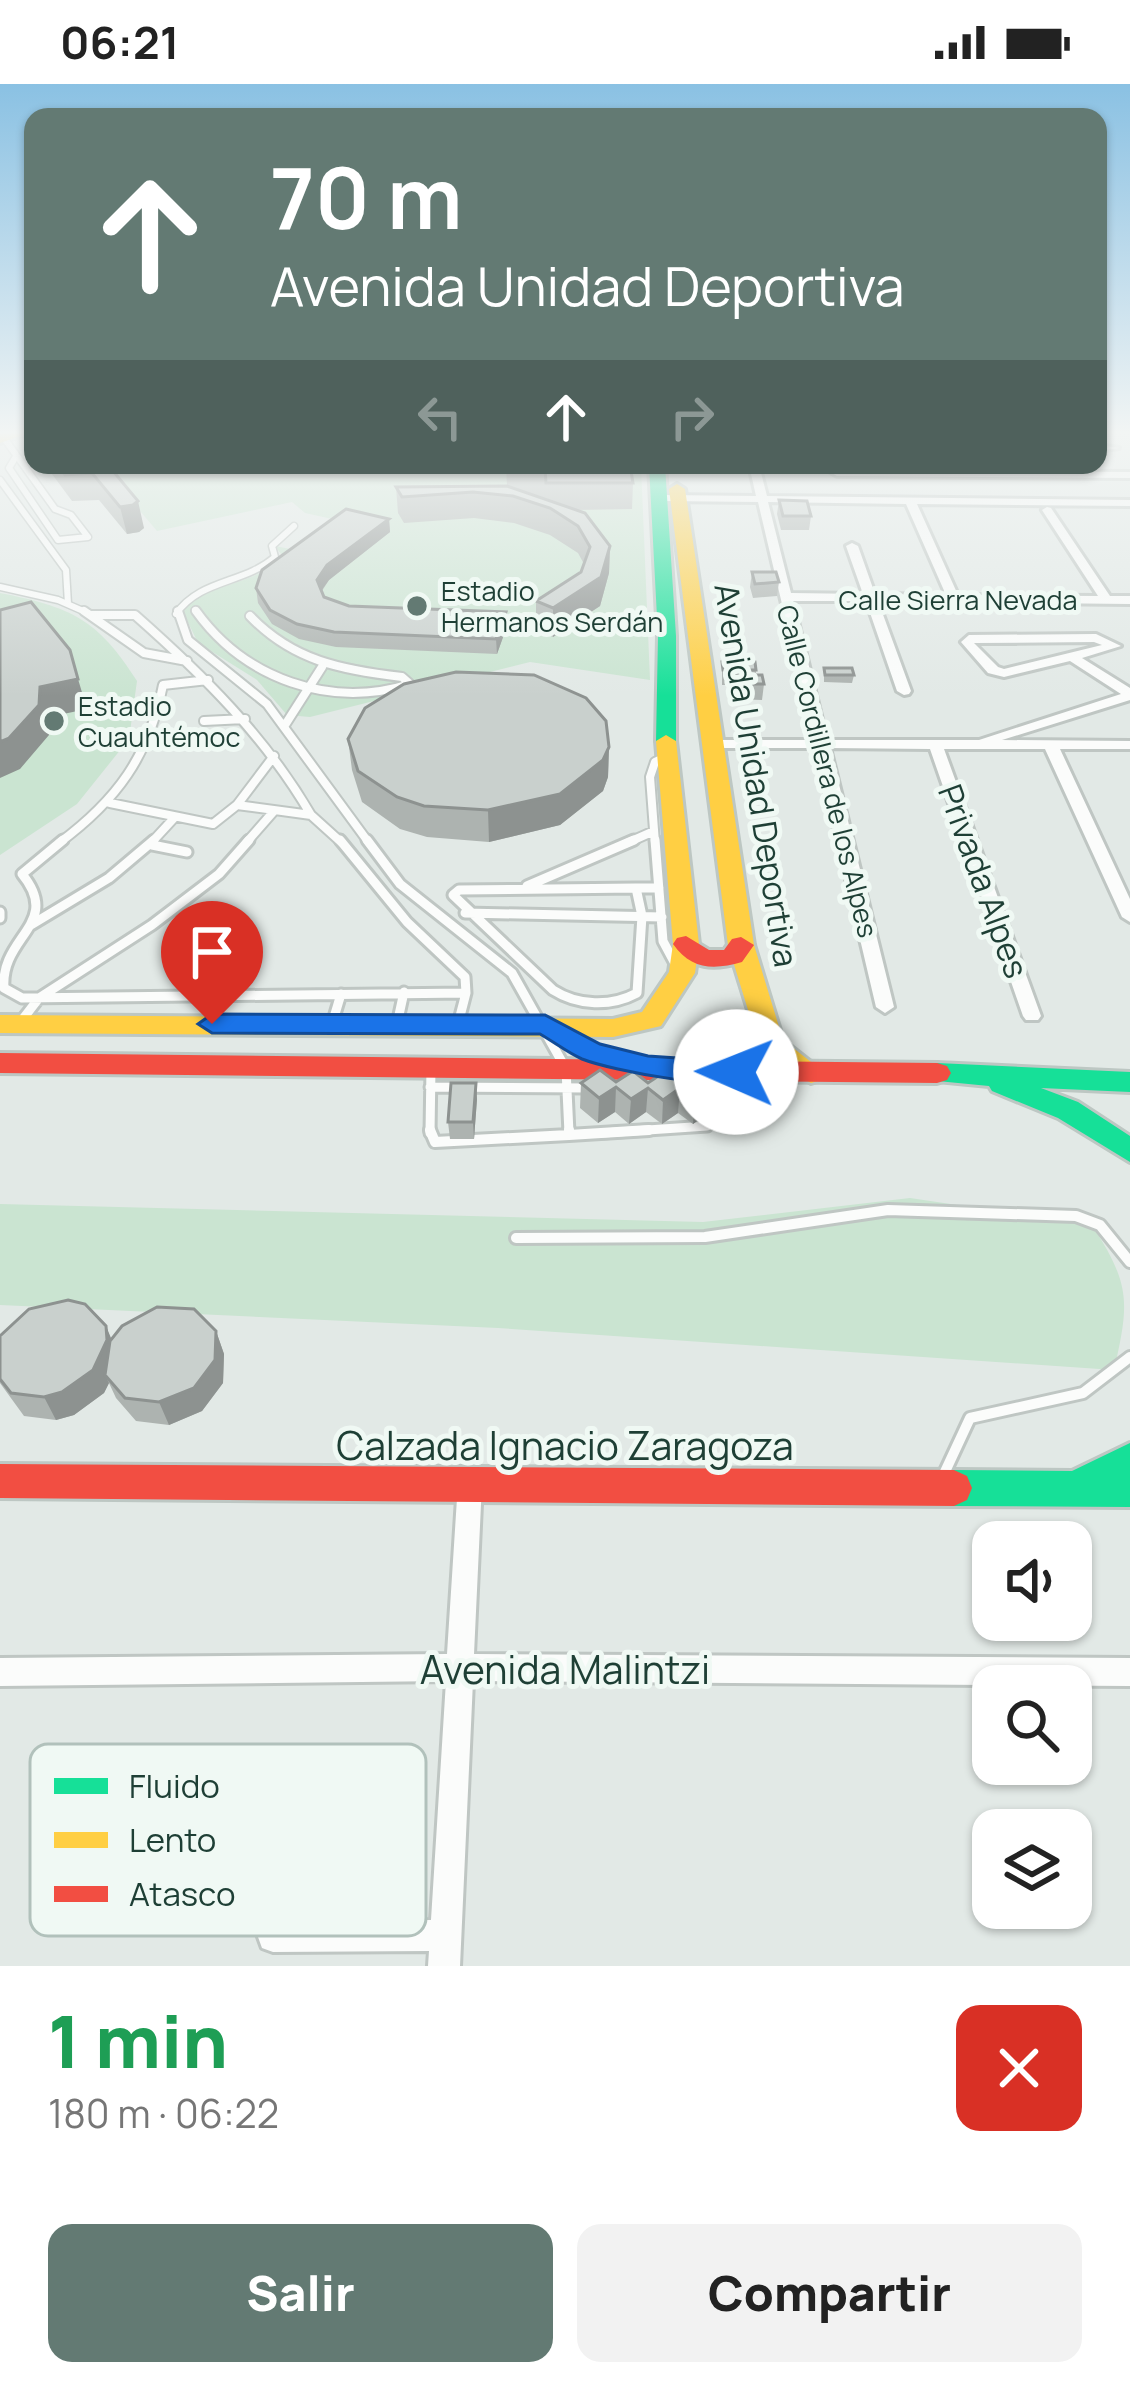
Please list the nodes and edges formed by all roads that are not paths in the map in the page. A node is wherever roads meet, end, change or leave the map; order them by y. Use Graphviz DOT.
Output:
graph roads {
  1 [pos="29,520"];
  2 [pos="44,520"];
  3 [pos="74,520"];
  4 [pos="670,520"];
  5 [pos="676,520"];
  6 [pos="768,520"];
  7 [pos="919,520"];
  8 [pos="1054,520"];
  9 [pos="294,526"];
  10 [pos="851,546"];
  11 [pos="0,587"];
  12 [pos="786,598"];
  13 [pos="872,599"];
  14 [pos="954,600"];
  15 [pos="1107,600"];
  16 [pos="1130,600"];
  17 [pos="68,604"];
  18 [pos="195,610"];
  19 [pos="92,614"];
  20 [pos="250,616"];
  21 [pos="1075,658"];
  22 [pos="188,661"];
  23 [pos="322,667"];
  24 [pos="208,680"];
  25 [pos="309,687"];
  26 [pos="904,691"];
  27 [pos="1130,695"];
  28 [pos="245,719"];
  29 [pos="204,722"];
  30 [pos="663,722"];
  31 [pos="285,725"];
  32 [pos="713,736"];
  33 [pos="824,746"];
  34 [pos="937,746"];
  35 [pos="972,746"];
  36 [pos="1130,746"];
  37 [pos="1052,748"];
  38 [pos="274,756"];
  39 [pos="667,757"];
  40 [pos="110,803"];
  41 [pos="237,805"];
  42 [pos="274,811"];
  43 [pos="311,815"];
  44 [pos="175,817"];
  45 [pos="654,830"];
  46 [pos="152,845"];
  47 [pos="187,852"];
  48 [pos="658,887"];
  49 [pos="636,888"];
  50 [pos="519,889"];
  51 [pos="466,913"];
  52 [pos="642,916"];
  53 [pos="662,916"];
  54 [pos="1130,917"];
  55 [pos="31,925"];
  56 [pos="686,944"];
  57 [pos="741,945"];
  58 [pos="682,974"];
  59 [pos="404,992"];
  60 [pos="466,993"];
  61 [pos="285,994"];
  62 [pos="341,994"];
  63 [pos="101,997"];
  64 [pos="39,998"];
  65 [pos="885,1007"];
  66 [pos="178,1010"];
  67 [pos="1032,1016"];
  68 [pos="9,1024"];
  69 [pos="87,1024"];
  70 [pos="284,1024"];
  71 [pos="332,1024"];
  72 [pos="397,1024"];
  73 [pos="458,1024"];
  74 [pos="545,1025"];
  75 [pos="613,1028"];
  76 [pos="5,1062"];
  77 [pos="567,1064"];
  78 [pos="811,1073"];
  79 [pos="959,1073"];
  80 [pos="431,1077"];
  81 [pos="1130,1082"];
  82 [pos="731,1084"];
  83 [pos="612,1089"];
  84 [pos="703,1094"];
  85 [pos="569,1136"];
  86 [pos="1130,1151"];
  87 [pos="516,1238"];
  88 [pos="1130,1262"];
  89 [pos="1130,1357"];
  90 [pos="1130,1460"];
  91 [pos="0,1481"];
  92 [pos="470,1483"];
  93 [pos="938,1487"];
  94 [pos="1070,1488"];
  95 [pos="1130,1489"];
  96 [pos="461,1667"];
  97 [pos="0,1672"];
  98 [pos="1130,1672"];
  99 [pos="273,1937"];
  100 [pos="445,1951"];
  1 -- 17 [label="lane"];
  2 -- 3 [label="lane"];
  4 -- 30 [label="street, Avenida Unidad Deportiva"];
  5 -- 32 [label="street, Avenida Unidad Deportiva"];
  6 -- 12 [label="street, Calle Cordillera de los Alpes"];
  7 -- 14 [label="street"];
  8 -- 15 [label="street"];
  9 -- 31 [label="lane"];
  10 -- 13 [label="street"];
  11 -- 17 [label="lane"];
  12 -- 13 [label="street, Calle Sierra Nevada"];
  12 -- 33 [label="street, Calle Cordillera de los Alpes"];
  13 -- 14 [label="street, Calle Sierra Nevada"];
  13 -- 26 [label="street"];
  14 -- 15 [label="street, Calle Sierra Nevada"];
  15 -- 16 [label="street, Calle Sierra Nevada"];
  17 -- 19 [label="lane"];
  18 -- 25 [label="lane"];
  19 -- 22 [label="lane"];
  19 -- 22 [label="lane"];
  20 -- 23 [label="lane"];
  21 -- 21 [label="street"];
  21 -- 27 [label="street"];
  22 -- 24 [label="lane"];
  23 -- 25 [label="lane"];
  23 -- 25 [label="lane"];
  24 -- 28 [label="lane"];
  24 -- 40 [label="lane"];
  25 -- 31 [label="lane"];
  27 -- 35 [label="street"];
  28 -- 29 [label="lane"];
  28 -- 38 [label="lane"];
  30 -- 32 [label="street"];
  30 -- 39 [label="street, Avenida Unidad Deportiva"];
  31 -- 74 [label="lane"];
  32 -- 33 [label="street"];
  32 -- 57 [label="street, Avenida Unidad Deportiva"];
  33 -- 34 [label="street"];
  33 -- 65 [label="street, Calle Cordillera de los Alpes"];
  34 -- 35 [label="street"];
  34 -- 67 [label="street, Privada Alpes"];
  35 -- 37 [label="street"];
  36 -- 37 [label="street"];
  37 -- 54 [label="street"];
  38 -- 41 [label="lane"];
  38 -- 43 [label="lane"];
  39 -- 45 [label="lane"];
  39 -- 56 [label="street, Avenida Unidad Deportiva"];
  40 -- 44 [label="lane"];
  40 -- 55 [label="lane"];
  41 -- 42 [label="lane"];
  41 -- 44 [label="lane"];
  42 -- 43 [label="lane"];
  42 -- 64 [label="lane"];
  43 -- 60 [label="lane"];
  44 -- 46 [label="lane"];
  45 -- 48 [label="lane"];
  45 -- 50 [label="lane"];
  46 -- 47 [label="lane"];
  46 -- 55 [label="lane"];
  48 -- 49 [label="lane"];
  48 -- 53 [label="lane"];
  49 -- 50 [label="lane"];
  49 -- 52 [label="lane"];
  50 -- 51 [label="lane"];
  51 -- 52 [label="lane"];
  51 -- 52 [label="lane"];
  52 -- 53 [label="lane"];
  53 -- 58 [label="lane"];
  55 -- 64 [label="lane"];
  56 -- 57 [label="street"];
  56 -- 58 [label="street, Avenida Unidad Deportiva"];
  57 -- 78 [label="street, Avenida Unidad Deportiva"];
  58 -- 75 [label="street"];
  59 -- 60 [label="lane"];
  59 -- 62 [label="lane"];
  59 -- 72 [label="lane"];
  60 -- 73 [label="lane"];
  61 -- 62 [label="lane"];
  61 -- 66 [label="lane"];
  61 -- 70 [label="lane"];
  62 -- 71 [label="lane"];
  63 -- 64 [label="lane"];
  63 -- 66 [label="lane"];
  63 -- 69 [label="lane"];
  64 -- 68 [label="lane"];
  66 -- 69 [label="street"];
  66 -- 70 [label="street"];
  68 -- 69 [label="street"];
  70 -- 71 [label="street"];
  71 -- 72 [label="street"];
  72 -- 73 [label="street"];
  73 -- 74 [label="street"];
  74 -- 75 [label="street"];
  74 -- 77 [label="street"];
  75 -- 77 [label="street"];
  76 -- 80 [label="street"];
  77 -- 80 [label="lane"];
  77 -- 80 [label="street"];
  77 -- 82 [label="street"];
  77 -- 83 [label="lane"];
  77 -- 85 [label="lane"];
  78 -- 79 [label="street"];
  78 -- 82 [label="street"];
  79 -- 81 [label="street"];
  79 -- 86 [label="street"];
  80 -- 85 [label="lane"];
  82 -- 84 [label="lane"];
  82 -- 85 [label="lane"];
  87 -- 88 [label="lane"];
  89 -- 93 [label="lane"];
  90 -- 94 [label="street"];
  91 -- 92 [label="street, Calzada Ignacio Zaragoza"];
  92 -- 93 [label="street, Calzada Ignacio Zaragoza"];
  92 -- 96 [label="street"];
  93 -- 94 [label="street, Calzada Ignacio Zaragoza"];
  94 -- 95 [label="street, Calzada Ignacio Zaragoza"];
  96 -- 97 [label="street, Avenida Malintzi"];
  96 -- 98 [label="street, Avenida Malintzi"];
  96 -- 100 [label="street"];
  99 -- 100 [label="street"];
}
